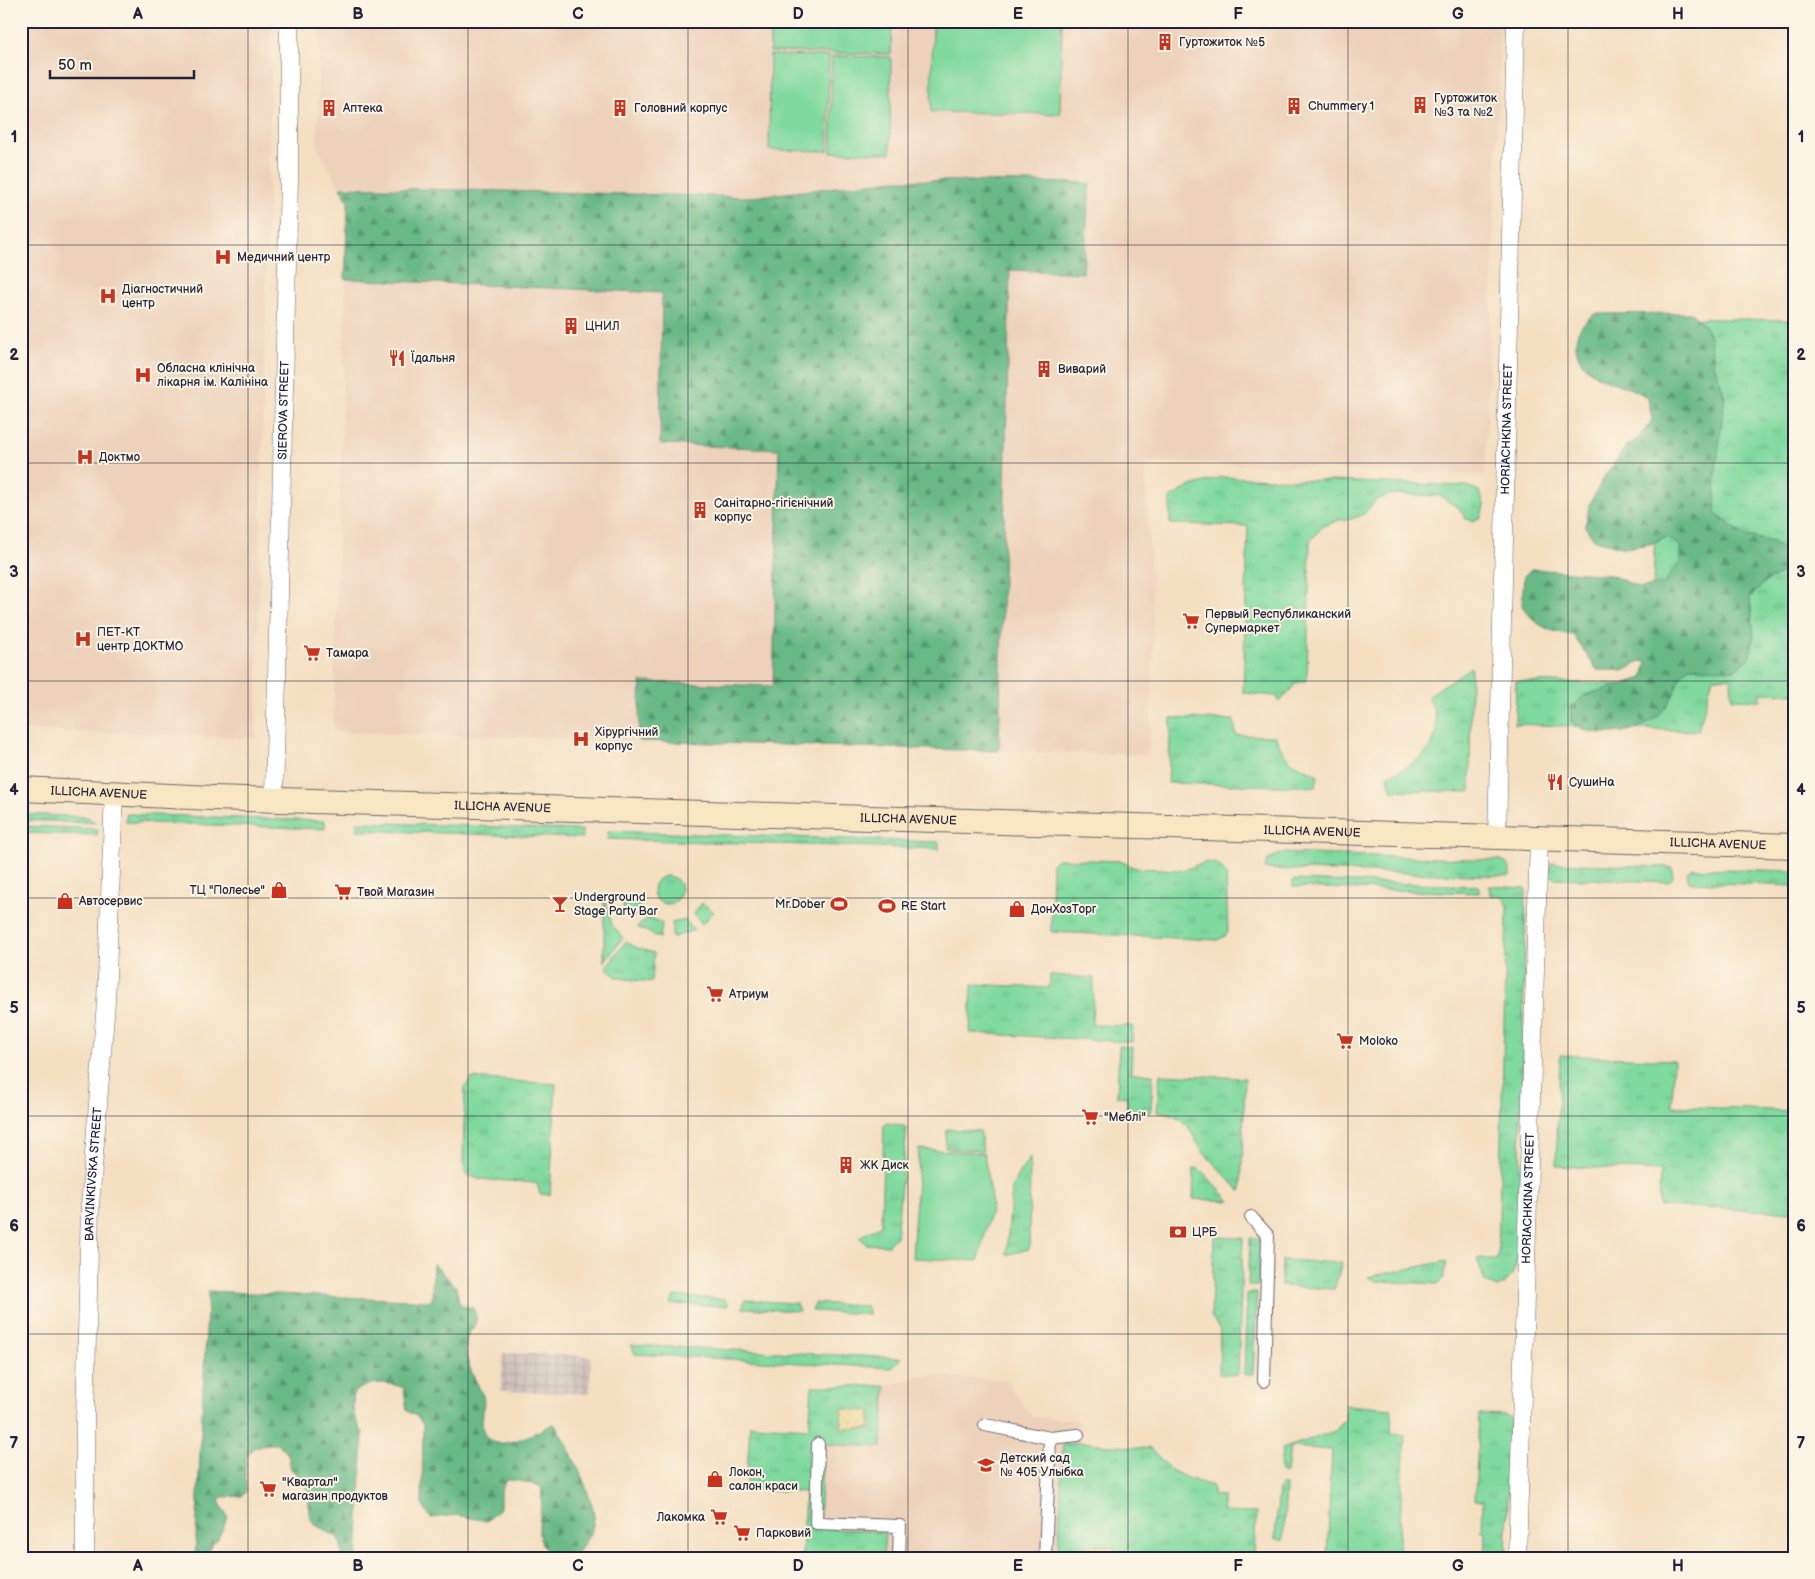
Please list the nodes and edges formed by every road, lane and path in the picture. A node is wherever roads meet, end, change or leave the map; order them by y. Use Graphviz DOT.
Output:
graph roads {
  1 [pos="289,21"];
  2 [pos="1516,21"];
  3 [pos="21,789"];
  4 [pos="114,792"];
  5 [pos="274,799"];
  6 [pos="1497,838"];
  7 [pos="1539,839"];
  8 [pos="1794,846"];
  9 [pos="1251,1217"];
  10 [pos="1264,1380"];
  11 [pos="985,1425"];
  12 [pos="1078,1435"];
  13 [pos="1050,1438"];
  14 [pos="818,1444"];
  15 [pos="85,1558"];
  16 [pos="899,1558"];
  17 [pos="1045,1558"];
  18 [pos="1517,1558"];
  1 -- 5 [label="street, SIEROVA STREET"];
  2 -- 6 [label="street, HORIACHKINA STREET"];
  3 -- 4 [label="main road, ILLICHA AVENUE"];
  4 -- 5 [label="main road, ILLICHA AVENUE"];
  4 -- 15 [label="street, BARVINKIVSKA STREET"];
  5 -- 6 [label="main road, ILLICHA AVENUE"];
  6 -- 7 [label="main road, ILLICHA AVENUE"];
  7 -- 8 [label="main road, ILLICHA AVENUE"];
  7 -- 18 [label="street, HORIACHKINA STREET"];
  9 -- 10 [label="street"];
  11 -- 13 [label="street"];
  12 -- 13 [label="street"];
  13 -- 17 [label="street"];
  14 -- 16 [label="street"];
}
